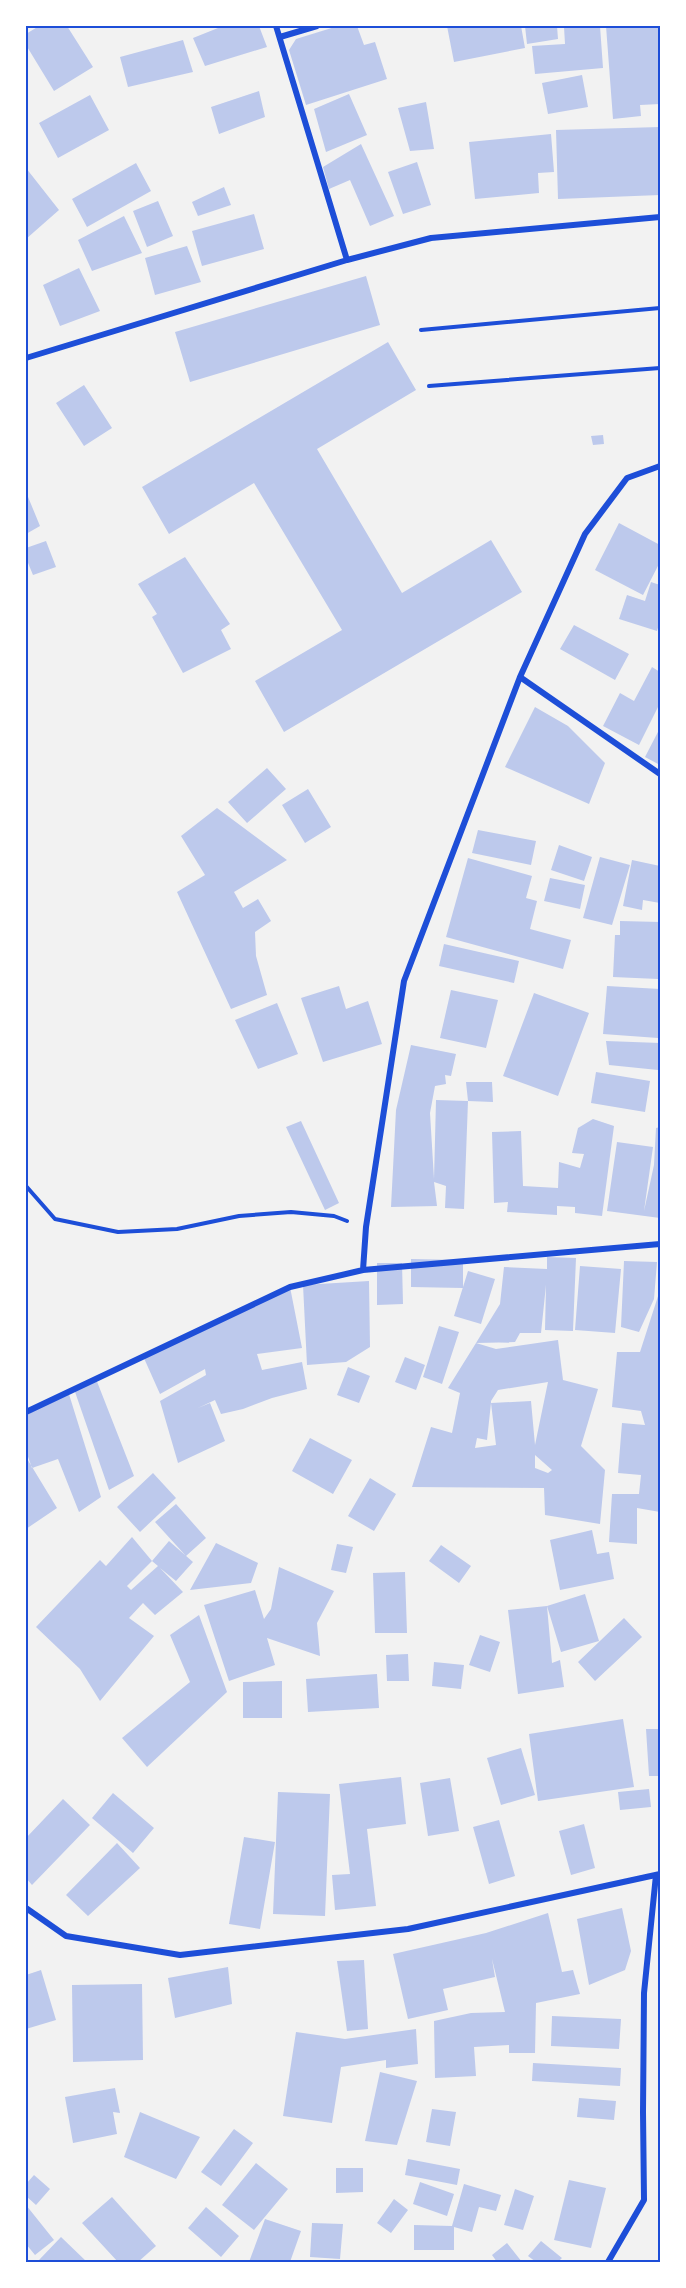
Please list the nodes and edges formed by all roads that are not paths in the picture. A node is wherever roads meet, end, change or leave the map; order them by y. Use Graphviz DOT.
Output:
graph roads {
  1 [pos="276,26"];
  2 [pos="317,26"];
  3 [pos="280,37"];
  4 [pos="660,217"];
  5 [pos="347,260"];
  6 [pos="26,358"];
  7 [pos="660,466"];
  8 [pos="520,677"];
  9 [pos="660,774"];
  10 [pos="660,1244"];
  11 [pos="363,1270"];
  12 [pos="26,1412"];
  13 [pos="658,1875"];
  14 [pos="26,1908"];
  15 [pos="608,2262"];
  1 -- 3 [label="street"];
  2 -- 3 [label="street"];
  3 -- 5 [label="street"];
  4 -- 5 [label="street"];
  5 -- 6 [label="street"];
  7 -- 8 [label="street"];
  8 -- 9 [label="street"];
  8 -- 11 [label="street"];
  10 -- 11 [label="street"];
  11 -- 12 [label="street"];
  13 -- 14 [label="street"];
  13 -- 15 [label="street"];
}
